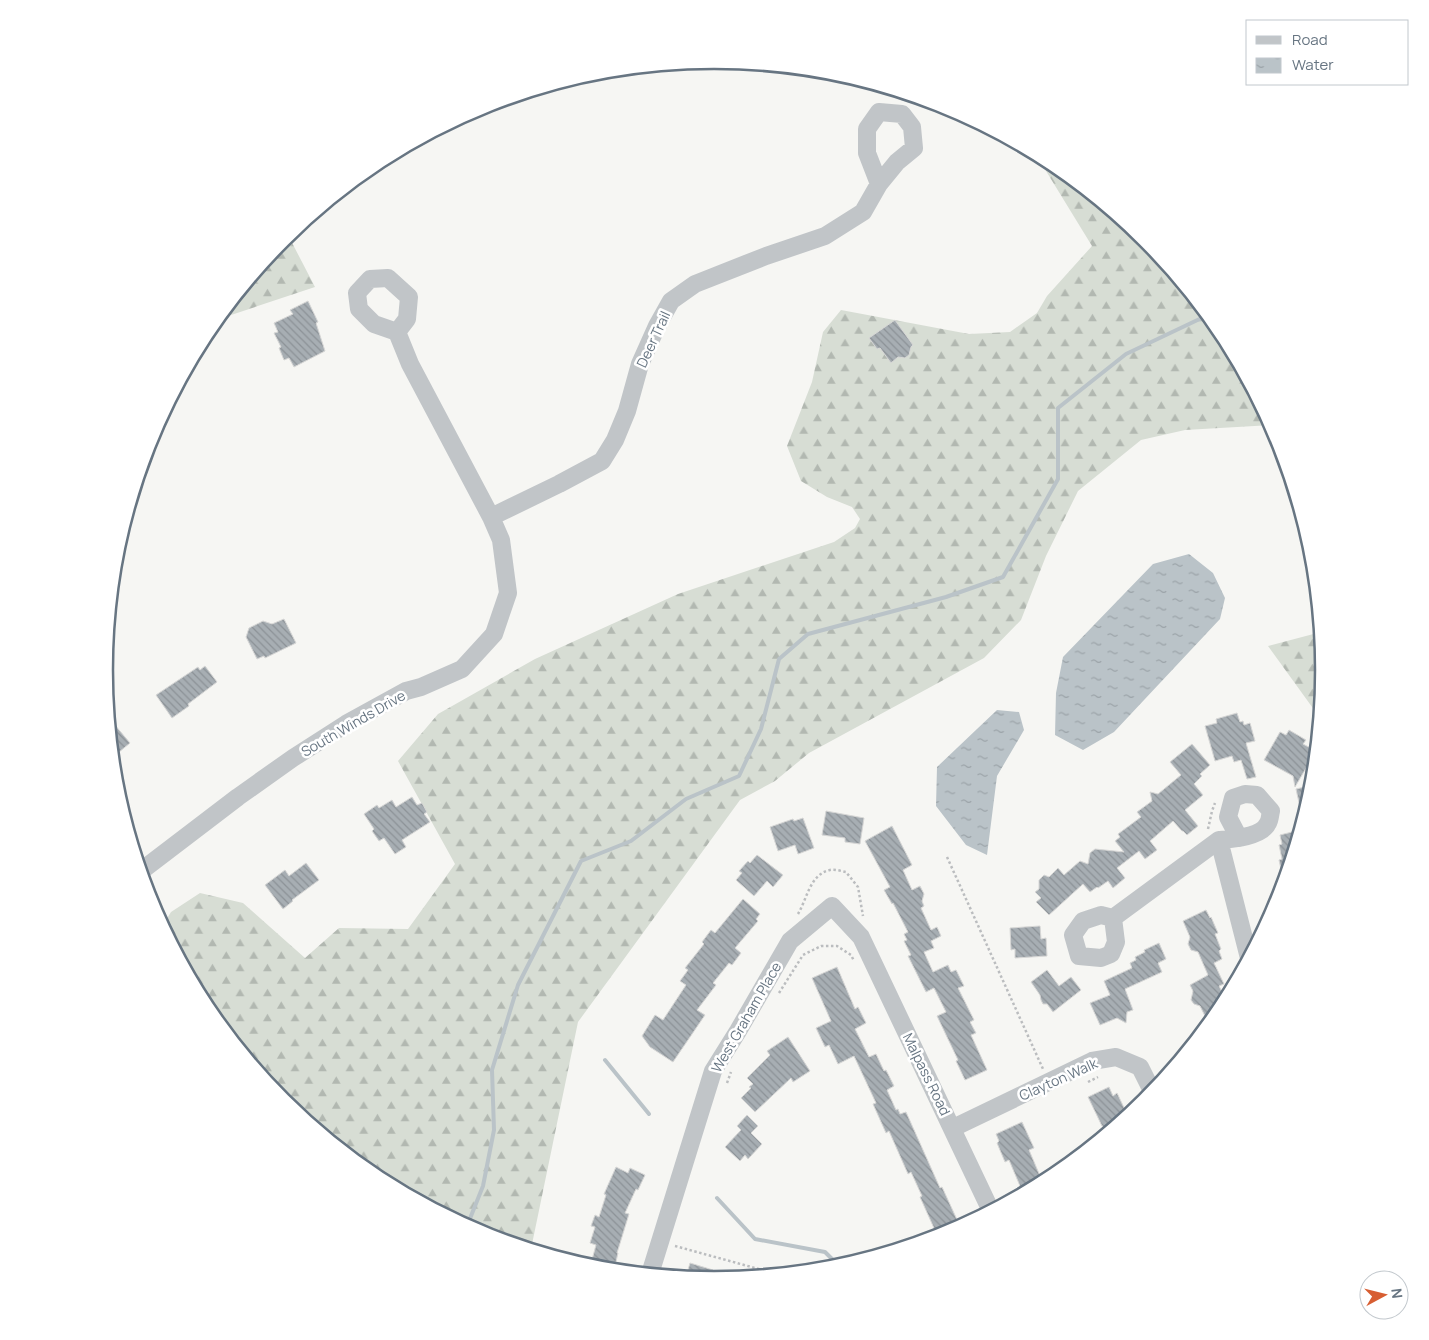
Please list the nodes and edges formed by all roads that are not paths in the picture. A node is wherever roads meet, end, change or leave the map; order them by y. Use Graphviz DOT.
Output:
graph roads {
  1 [pos="879,184"];
  2 [pos="397,332"];
  3 [pos="491,517"];
  4 [pos="1239,838"];
  5 [pos="1219,840"];
  6 [pos="146,867"];
  7 [pos="1113,918"];
  8 [pos="863,929"];
  9 [pos="1247,949"];
  10 [pos="1149,1086"];
  11 [pos="952,1128"];
  12 [pos="988,1205"];
  13 [pos="652,1268"];
  1 -- 3 [label="street, Deer Trail"];
  2 -- 3 [label="street, South Winds Drive"];
  3 -- 6 [label="street, South Winds Drive"];
  4 -- 5 [label="street"];
  5 -- 7 [label="street"];
  5 -- 9 [label="street"];
  8 -- 11 [label="street, Malpass Road"];
  8 -- 13 [label="street, West Graham Place"];
  10 -- 11 [label="street, Clayton Walk"];
  11 -- 12 [label="street, Malpass Road"];
}
